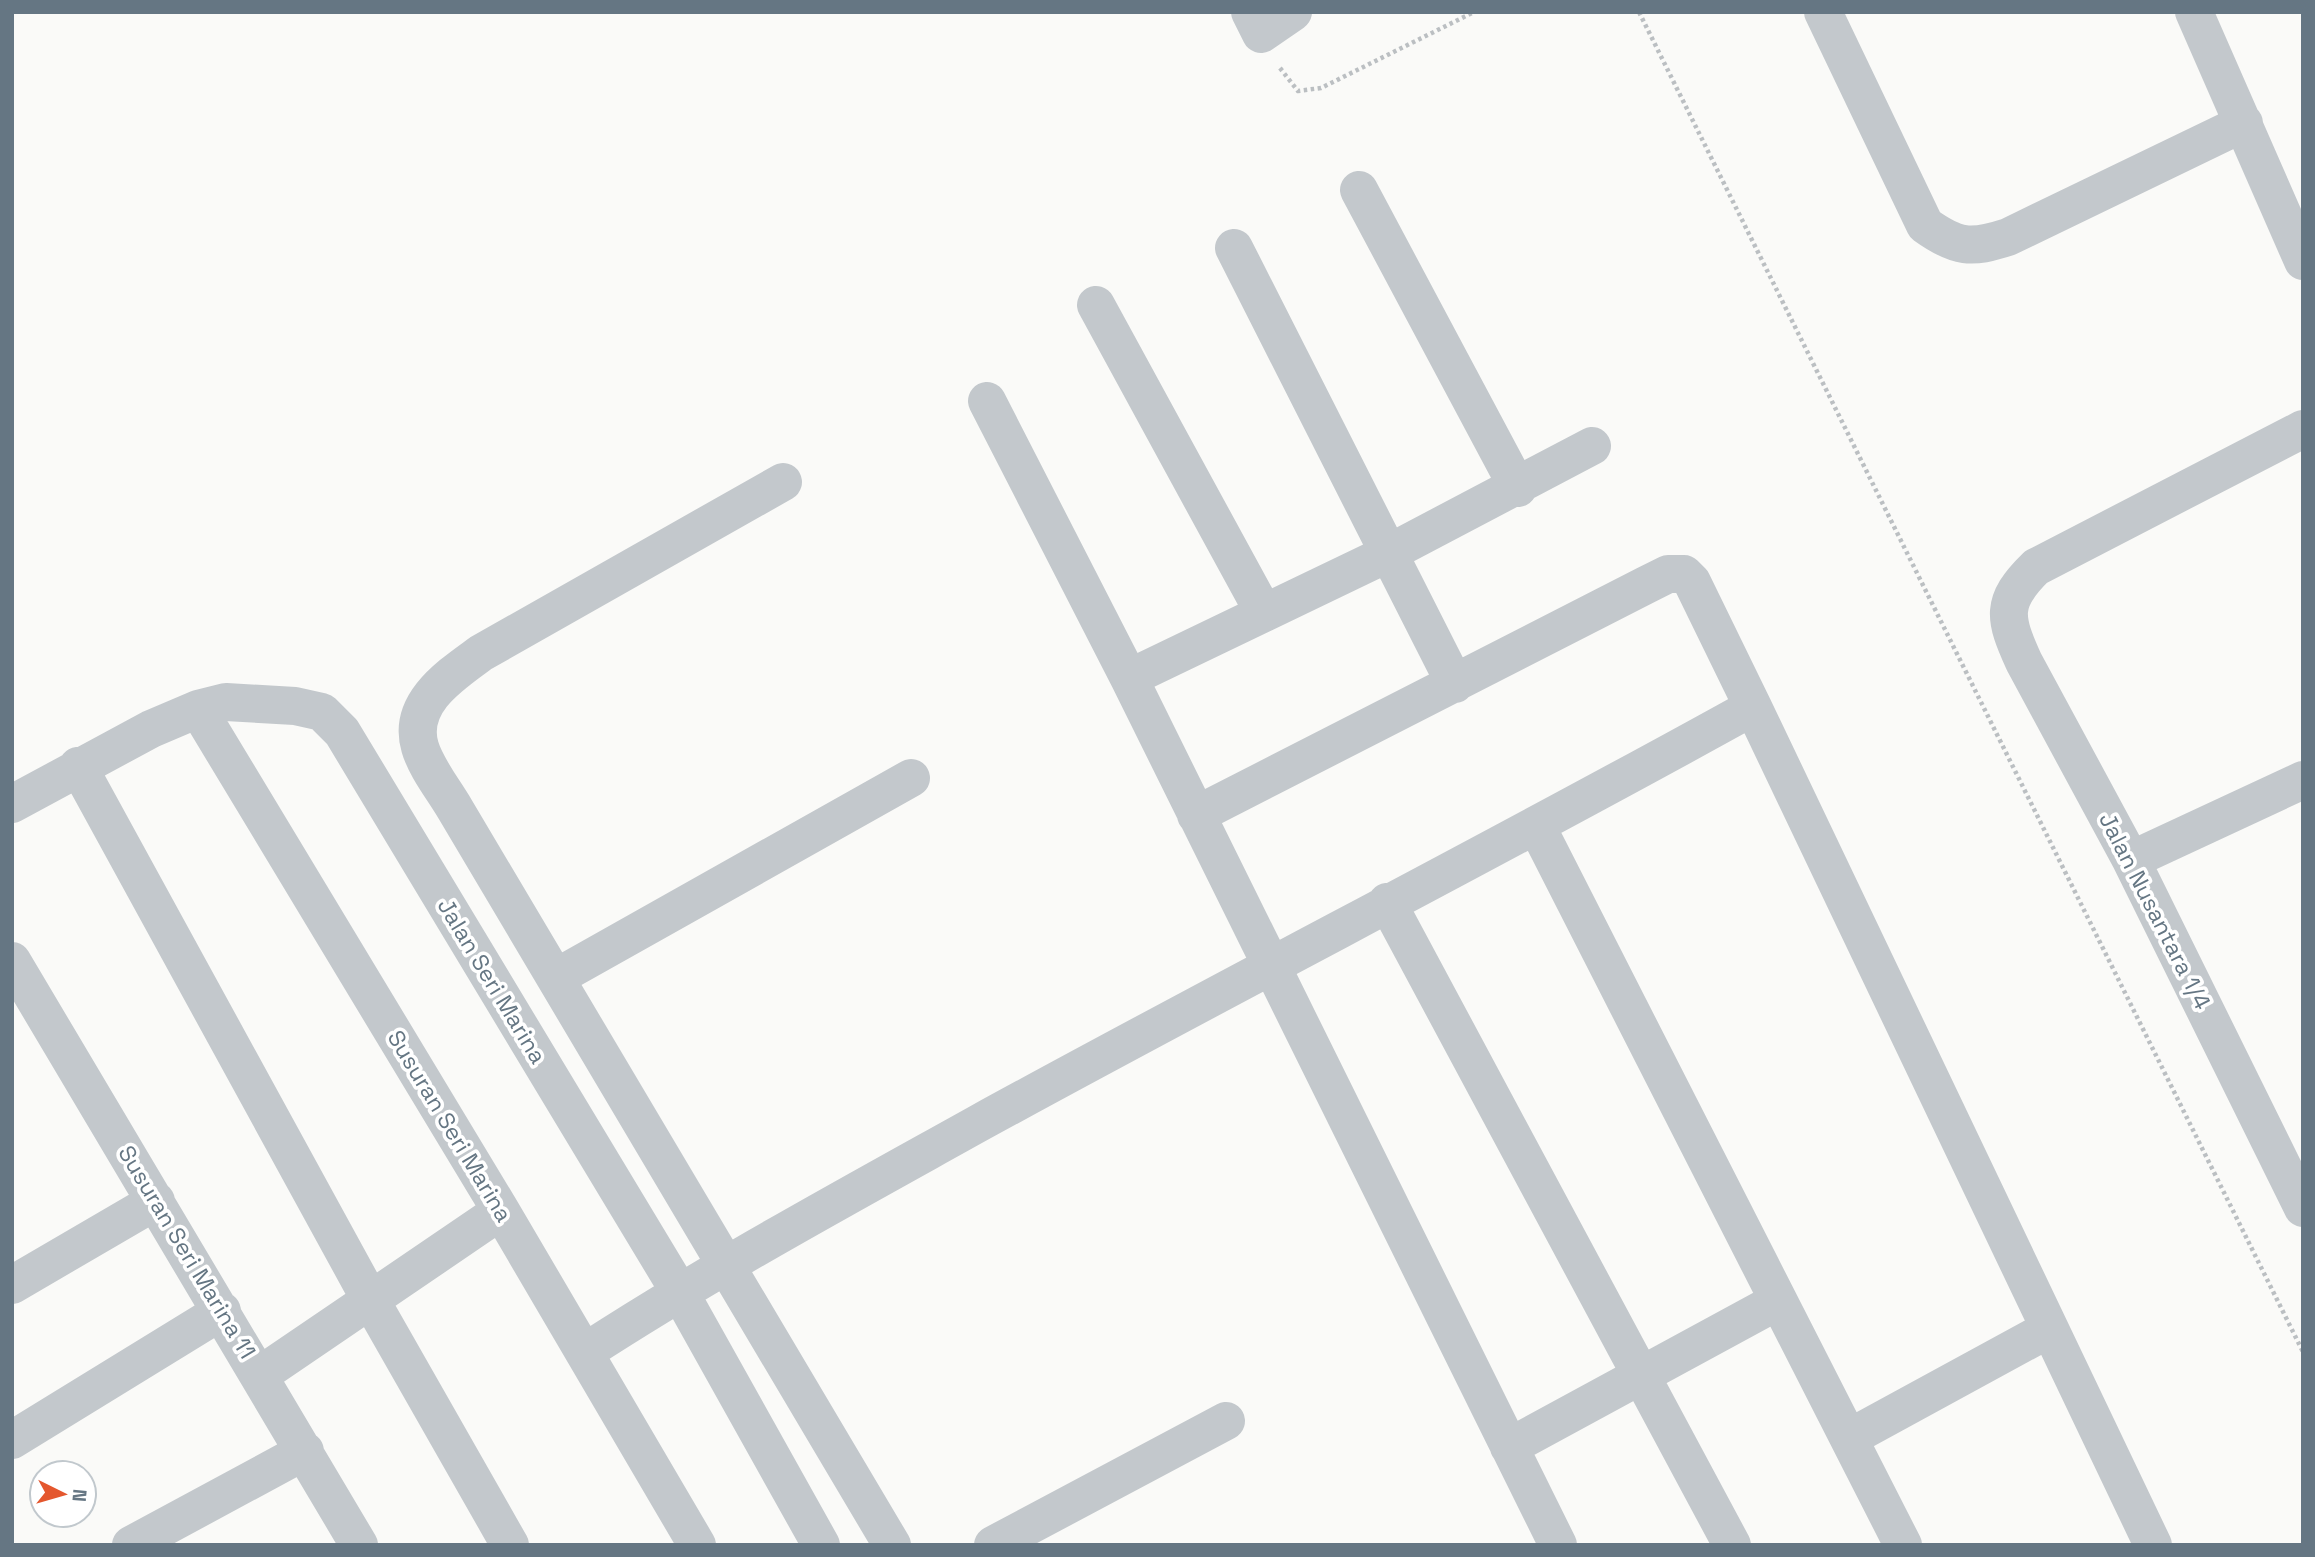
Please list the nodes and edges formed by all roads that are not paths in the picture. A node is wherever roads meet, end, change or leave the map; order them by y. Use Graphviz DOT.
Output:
graph roads {
  1 [pos="1293,12"];
  2 [pos="1823,12"];
  3 [pos="2194,12"];
  4 [pos="1256,23"];
  5 [pos="2244,123"];
  6 [pos="1359,190"];
  7 [pos="1234,248"];
  8 [pos="2303,261"];
  9 [pos="1096,305"];
  10 [pos="987,401"];
  11 [pos="2303,429"];
  12 [pos="1592,446"];
  13 [pos="783,482"];
  14 [pos="1518,488"];
  15 [pos="1387,554"];
  16 [pos="1264,613"];
  17 [pos="1129,678"];
  18 [pos="1455,684"];
  19 [pos="1753,706"];
  20 [pos="198,709"];
  21 [pos="78,766"];
  22 [pos="911,778"];
  23 [pos="2303,780"];
  24 [pos="12,804"];
  25 [pos="1196,815"];
  26 [pos="1537,827"];
  27 [pos="2130,860"];
  28 [pos="1387,902"];
  29 [pos="12,961"];
  30 [pos="1272,966"];
  31 [pos="556,977"];
  32 [pos="156,1201"];
  33 [pos="2303,1208"];
  34 [pos="501,1211"];
  35 [pos="726,1263"];
  36 [pos="12,1285"];
  37 [pos="679,1291"];
  38 [pos="371,1301"];
  39 [pos="1778,1301"];
  40 [pos="222,1311"];
  41 [pos="2049,1329"];
  42 [pos="585,1352"];
  43 [pos="260,1375"];
  44 [pos="1643,1375"];
  45 [pos="1226,1421"];
  46 [pos="1849,1438"];
  47 [pos="12,1440"];
  48 [pos="1509,1447"];
  49 [pos="305,1451"];
  50 [pos="131,1545"];
  51 [pos="359,1545"];
  52 [pos="510,1545"];
  53 [pos="697,1545"];
  54 [pos="821,1545"];
  55 [pos="892,1545"];
  56 [pos="993,1545"];
  57 [pos="1558,1545"];
  58 [pos="1732,1545"];
  59 [pos="1903,1545"];
  60 [pos="2153,1545"];
  1 -- 4 [label="street"];
  2 -- 5 [label="street"];
  3 -- 5 [label="street"];
  5 -- 8 [label="street"];
  6 -- 14 [label="street"];
  7 -- 15 [label="street"];
  9 -- 16 [label="street"];
  10 -- 17 [label="street"];
  11 -- 27 [label="street, Jalan Nusantara 1/4"];
  12 -- 14 [label="street"];
  13 -- 31 [label="street"];
  14 -- 15 [label="street"];
  15 -- 16 [label="street"];
  15 -- 18 [label="street"];
  16 -- 17 [label="street"];
  17 -- 25 [label="street"];
  18 -- 19 [label="street"];
  18 -- 25 [label="street"];
  19 -- 26 [label="street"];
  19 -- 41 [label="street"];
  20 -- 21 [label="street, Jalan Seri Marina"];
  20 -- 34 [label="street, Susuran Seri Marina"];
  20 -- 37 [label="street, Jalan Seri Marina"];
  21 -- 24 [label="street, Jalan Seri Marina"];
  21 -- 38 [label="street"];
  22 -- 31 [label="street"];
  23 -- 27 [label="street"];
  25 -- 30 [label="street"];
  26 -- 28 [label="street"];
  26 -- 39 [label="street"];
  27 -- 33 [label="street, Jalan Nusantara 1/4"];
  28 -- 30 [label="street"];
  28 -- 44 [label="street"];
  29 -- 32 [label="street, Susuran Seri Marina 11"];
  30 -- 35 [label="street"];
  30 -- 48 [label="street"];
  31 -- 35 [label="street"];
  32 -- 36 [label="street"];
  32 -- 40 [label="street, Susuran Seri Marina 11"];
  34 -- 38 [label="street"];
  34 -- 42 [label="street, Susuran Seri Marina"];
  35 -- 37 [label="street"];
  35 -- 55 [label="street"];
  37 -- 42 [label="street"];
  37 -- 54 [label="street, Jalan Seri Marina"];
  38 -- 43 [label="street"];
  38 -- 52 [label="street"];
  39 -- 44 [label="street"];
  39 -- 46 [label="street"];
  40 -- 43 [label="street, Susuran Seri Marina 11"];
  40 -- 47 [label="street"];
  41 -- 46 [label="street"];
  41 -- 60 [label="street"];
  42 -- 53 [label="street, Susuran Seri Marina"];
  43 -- 49 [label="street, Susuran Seri Marina 11"];
  44 -- 48 [label="street"];
  44 -- 58 [label="street"];
  45 -- 56 [label="street"];
  46 -- 59 [label="street"];
  48 -- 57 [label="street"];
  49 -- 50 [label="street"];
  49 -- 51 [label="street, Susuran Seri Marina 11"];
}
